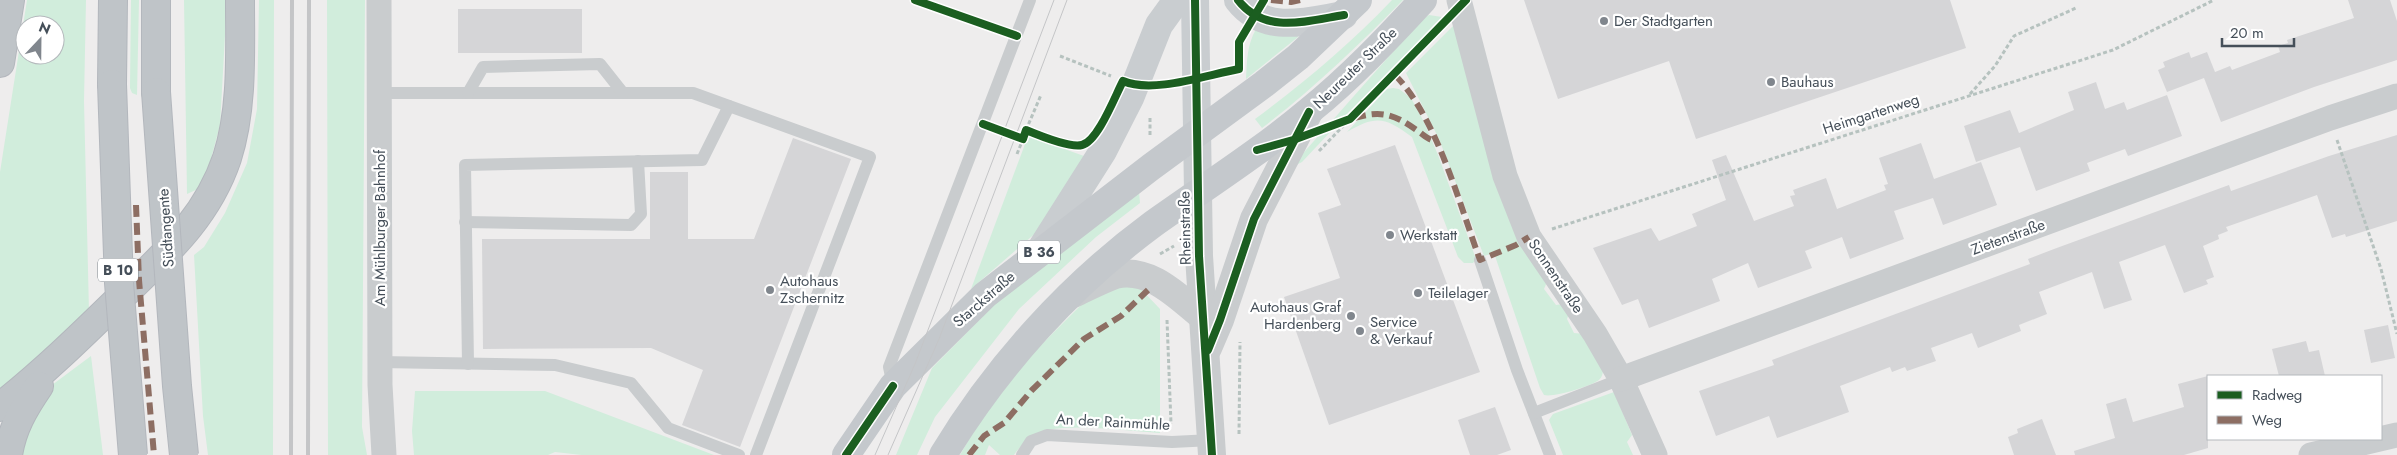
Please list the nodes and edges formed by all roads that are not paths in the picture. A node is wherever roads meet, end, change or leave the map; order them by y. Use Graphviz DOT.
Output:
graph roads {
  1 [pos="10,0"];
  2 [pos="113,0"];
  3 [pos="156,0"];
  4 [pos="240,0"];
  5 [pos="379,0"];
  6 [pos="1030,0"];
  7 [pos="1177,0"];
  8 [pos="1195,0"];
  9 [pos="1238,0"];
  10 [pos="1423,0"];
  11 [pos="1459,0"];
  12 [pos="1351,7"];
  13 [pos="0,63"];
  14 [pos="380,93"];
  15 [pos="468,93"];
  16 [pos="623,93"];
  17 [pos="2397,96"];
  18 [pos="729,106"];
  19 [pos="1309,112"];
  20 [pos="1197,133"];
  21 [pos="638,161"];
  22 [pos="1198,193"];
  23 [pos="466,222"];
  24 [pos="1038,253"];
  25 [pos="1480,260"];
  26 [pos="1068,296"];
  27 [pos="1203,317"];
  28 [pos="1207,352"];
  29 [pos="380,362"];
  30 [pos="468,364"];
  31 [pos="52,366"];
  32 [pos="1620,379"];
  33 [pos="893,386"];
  34 [pos="0,408"];
  35 [pos="1534,413"];
  36 [pos="2397,435"];
  37 [pos="2382,438"];
  38 [pos="2376,440"];
  39 [pos="1221,444"];
  40 [pos="8,455"];
  41 [pos="133,455"];
  42 [pos="184,455"];
  43 [pos="384,455"];
  44 [pos="740,455"];
  45 [pos="756,455"];
  46 [pos="846,455"];
  47 [pos="943,455"];
  48 [pos="1022,455"];
  49 [pos="1550,455"];
  50 [pos="1655,455"];
  51 [pos="2311,455"];
  1 -- 13 [label="highway"];
  2 -- 41 [label="highway, B 10, bridge"];
  3 -- 42 [label="highway, Südtangente, bridge"];
  4 -- 31 [label="highway"];
  5 -- 14 [label="street, Am Mühlburger Bahnhof"];
  6 -- 33 [label="lane"];
  7 -- 24 [label="main road"];
  8 -- 20 [label="main road, Rheinstraße"];
  9 -- 12 [label="main road"];
  10 -- 19 [label="main road, Neureuter Straße"];
  11 -- 32 [label="street, Sonnenstraße"];
  12 -- 20 [label="main road"];
  14 -- 15 [label="lane"];
  14 -- 29 [label="street, Am Mühlburger Bahnhof"];
  15 -- 16 [label="lane"];
  15 -- 16 [label="lane"];
  16 -- 18 [label="lane"];
  17 -- 32 [label="street, Zietenstraße"];
  18 -- 21 [label="lane"];
  18 -- 45 [label="lane"];
  19 -- 22 [label="main road, Neureuter Straße"];
  19 -- 28 [label="street"];
  20 -- 22 [label="main road, Rheinstraße"];
  20 -- 24 [label="main road, Starckstraße / B 36"];
  21 -- 23 [label="lane"];
  21 -- 23 [label="lane"];
  22 -- 26 [label="main road, Neureuter Straße"];
  22 -- 27 [label="street, Rheinstraße"];
  23 -- 30 [label="lane"];
  24 -- 33 [label="main road, Starckstraße / B 36"];
  25 -- 35 [label="lane"];
  26 -- 27 [label="street"];
  26 -- 47 [label="main road"];
  27 -- 28 [label="street, Rheinstraße"];
  28 -- 39 [label="street, Rheinstraße"];
  29 -- 30 [label="lane"];
  29 -- 43 [label="street, Am Mühlburger Bahnhof"];
  30 -- 44 [label="lane"];
  31 -- 34 [label="highway"];
  31 -- 40 [label="highway"];
  32 -- 35 [label="lane"];
  32 -- 50 [label="street, Sonnenstraße"];
  33 -- 46 [label="main road, Starckstraße / B 36"];
  35 -- 49 [label="lane"];
  36 -- 37 [label="street"];
  38 -- 51 [label="street"];
  39 -- 48 [label="lane, An der Rainmühle"];
}
